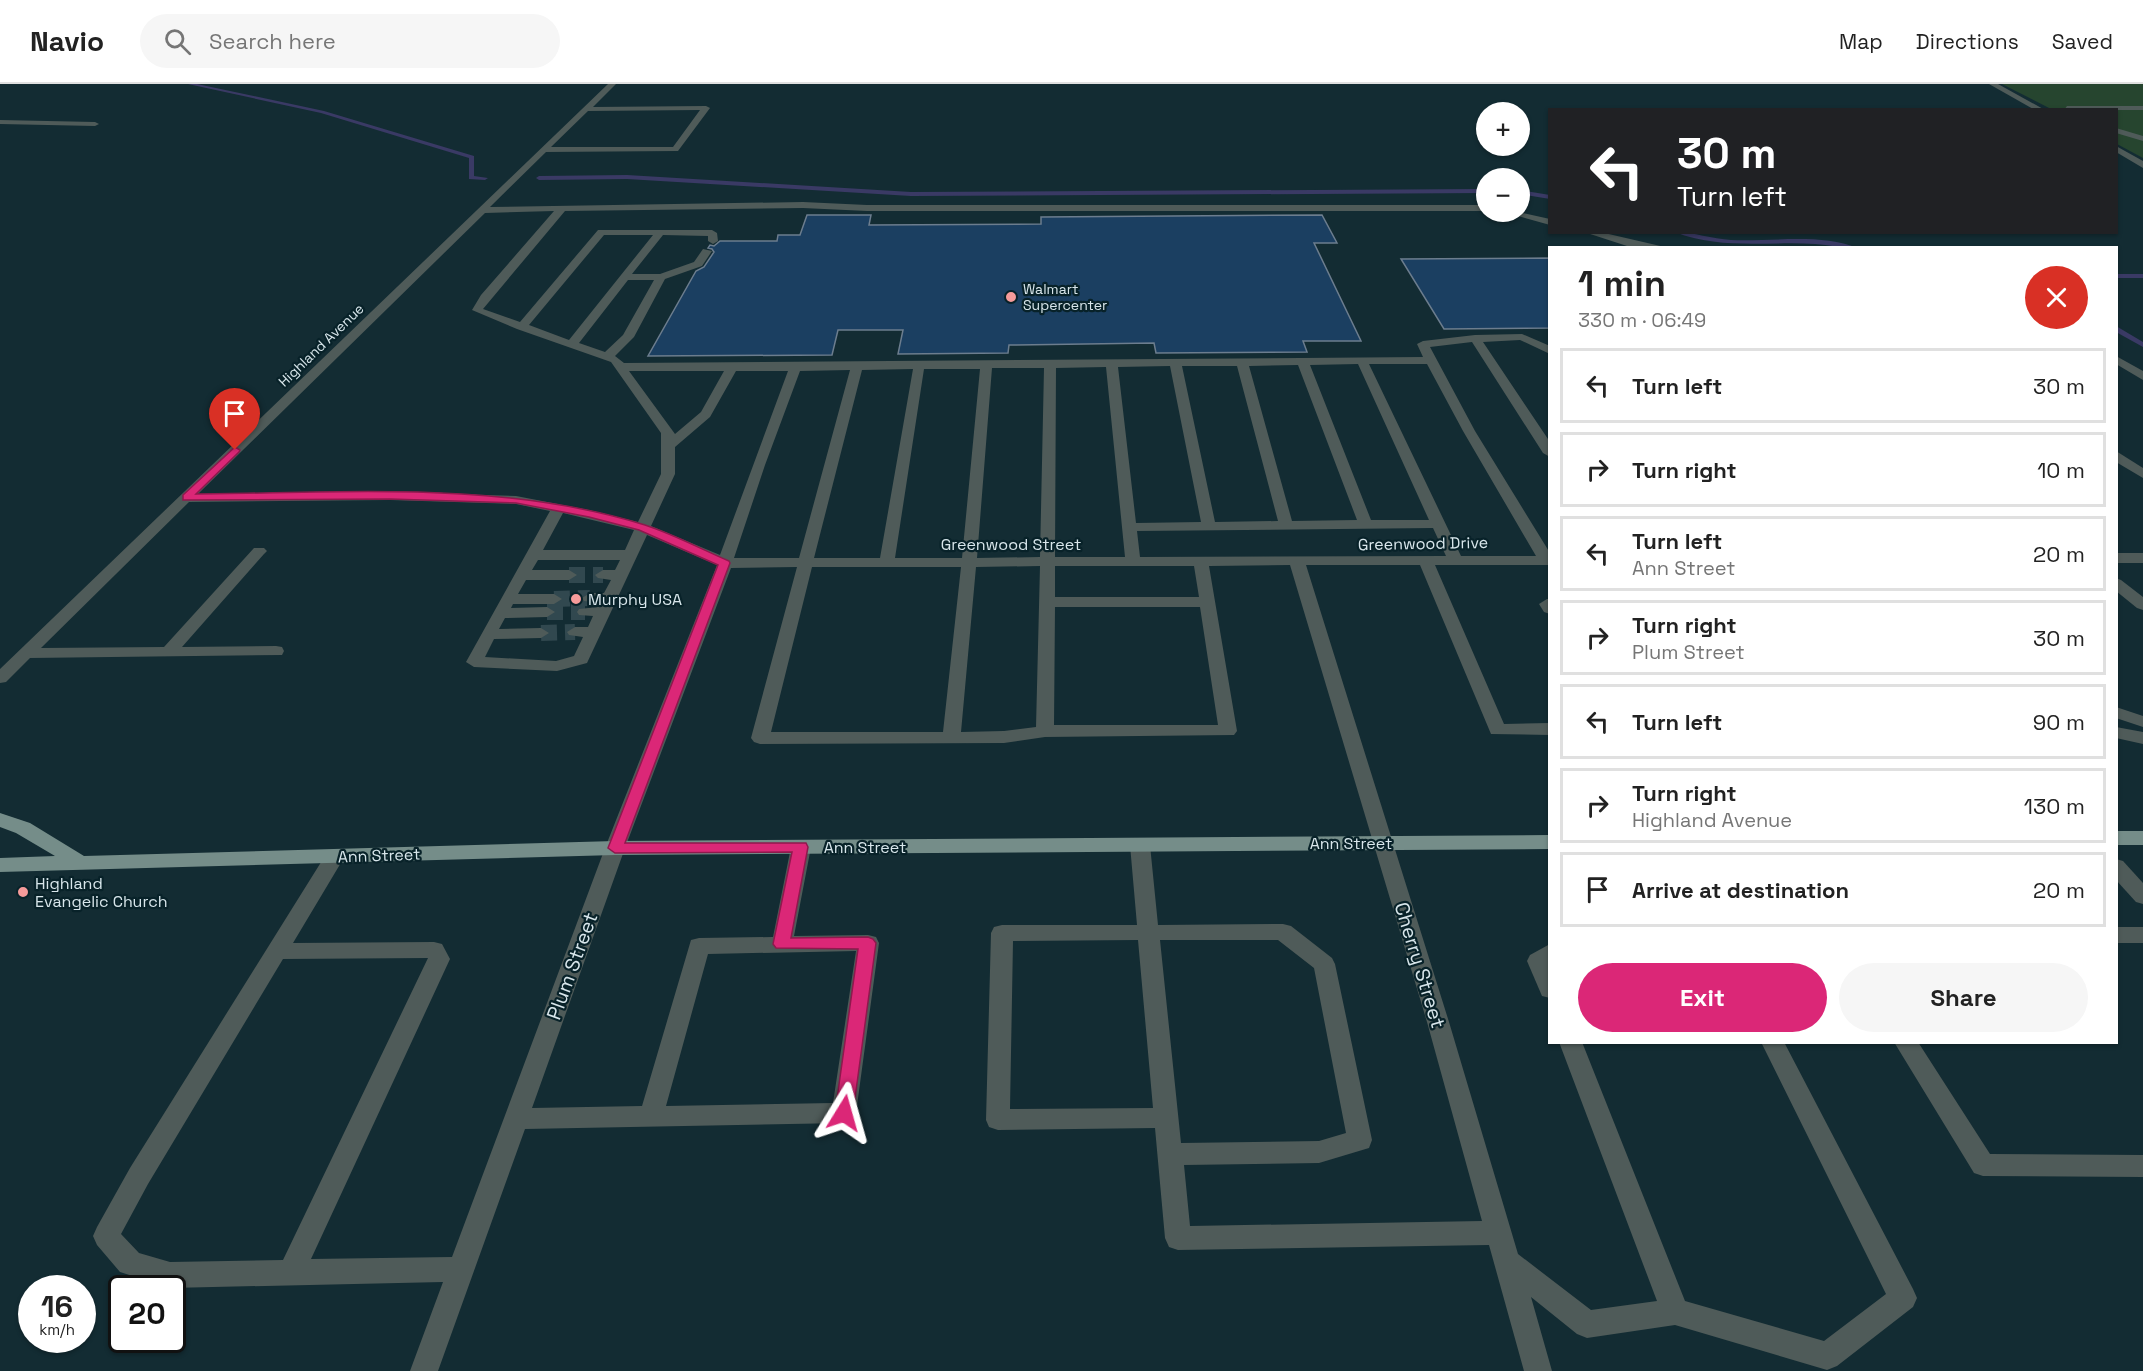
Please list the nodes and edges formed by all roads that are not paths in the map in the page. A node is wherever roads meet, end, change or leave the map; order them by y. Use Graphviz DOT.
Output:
graph roads {
  1 [pos="612,84"];
  2 [pos="1993,84"];
  3 [pos="2039,108"];
  4 [pos="2067,108"];
  5 [pos="2118,108"];
  6 [pos="2118,108"];
  7 [pos="2143,108"];
  8 [pos="588,109"];
  9 [pos="0,122"];
  10 [pos="95,124"];
  11 [pos="2118,131"];
  12 [pos="2143,139"];
  13 [pos="2118,149"];
  14 [pos="546,150"];
  15 [pos="2143,165"];
  16 [pos="562,208"];
  17 [pos="1476,208"];
  18 [pos="483,210"];
  19 [pos="1530,217"];
  20 [pos="638,220"];
  21 [pos="1548,222"];
  22 [pos="660,232"];
  23 [pos="1595,234"];
  24 [pos="1649,246"];
  25 [pos="661,277"];
  26 [pos="624,278"];
  27 [pos="520,327"];
  28 [pos="1522,337"];
  29 [pos="1475,338"];
  30 [pos="1548,338"];
  31 [pos="571,345"];
  32 [pos="1548,350"];
  33 [pos="607,357"];
  34 [pos="2118,359"];
  35 [pos="1431,360"];
  36 [pos="1362,361"];
  37 [pos="1242,362"];
  38 [pos="1303,362"];
  39 [pos="1176,363"];
  40 [pos="1050,364"];
  41 [pos="1112,364"];
  42 [pos="986,365"];
  43 [pos="857,366"];
  44 [pos="919,366"];
  45 [pos="620,367"];
  46 [pos="732,367"];
  47 [pos="795,367"];
  48 [pos="2143,376"];
  49 [pos="668,446"];
  50 [pos="1548,450"];
  51 [pos="2118,456"];
  52 [pos="2143,474"];
  53 [pos="187,498"];
  54 [pos="559,508"];
  55 [pos="1438,524"];
  56 [pos="1286,525"];
  57 [pos="1366,525"];
  58 [pos="1209,526"];
  59 [pos="1130,527"];
  60 [pos="643,528"];
  61 [pos="259,551"];
  62 [pos="533,555"];
  63 [pos="632,555"];
  64 [pos="2118,558"];
  65 [pos="2143,558"];
  66 [pos="1548,560"];
  67 [pos="1133,561"];
  68 [pos="1201,561"];
  69 [pos="1426,561"];
  70 [pos="1456,561"];
  71 [pos="969,562"];
  72 [pos="1048,562"];
  73 [pos="1297,562"];
  74 [pos="725,563"];
  75 [pos="807,563"];
  76 [pos="887,563"];
  77 [pos="523,574"];
  78 [pos="569,574"];
  79 [pos="603,574"];
  80 [pos="621,574"];
  81 [pos="2118,585"];
  82 [pos="2118,600"];
  83 [pos="1047,602"];
  84 [pos="1207,602"];
  85 [pos="608,604"];
  86 [pos="551,605"];
  87 [pos="588,605"];
  88 [pos="504,606"];
  89 [pos="2143,606"];
  90 [pos="2143,612"];
  91 [pos="575,632"];
  92 [pos="594,632"];
  93 [pos="541,633"];
  94 [pos="488,634"];
  95 [pos="276,651"];
  96 [pos="168,652"];
  97 [pos="27,653"];
  98 [pos="0,678"];
  99 [pos="2118,713"];
  100 [pos="2143,722"];
  101 [pos="1548,729"];
  102 [pos="1045,731"];
  103 [pos="2118,732"];
  104 [pos="951,737"];
  105 [pos="2143,738"];
  106 [pos="0,820"];
  107 [pos="2118,838"];
  108 [pos="2143,838"];
  109 [pos="1548,842"];
  110 [pos="1383,843"];
  111 [pos="1140,845"];
  112 [pos="801,847"];
  113 [pos="615,848"];
  114 [pos="335,856"];
  115 [pos="81,863"];
  116 [pos="0,865"];
  117 [pos="2118,868"];
  118 [pos="2143,897"];
  119 [pos="1148,931"];
  120 [pos="2118,935"];
  121 [pos="2143,935"];
  122 [pos="782,944"];
  123 [pos="277,951"];
  124 [pos="1548,954"];
  125 [pos="1548,985"];
  126 [pos="1571,1044"];
  127 [pos="1773,1044"];
  128 [pos="1906,1044"];
  129 [pos="651,1116"];
  130 [pos="1166,1118"];
  131 [pos="517,1119"];
  132 [pos="1170,1154"];
  133 [pos="2143,1166"];
  134 [pos="1499,1233"];
  135 [pos="1507,1262"];
  136 [pos="460,1269"];
  137 [pos="291,1272"];
  138 [pos="1675,1312"];
  139 [pos="424,1371"];
  140 [pos="1538,1371"];
  1 -- 8 [label="street, Highland Avenue"];
  2 -- 3 [label="street"];
  4 -- 6 [label="street"];
  5 -- 7 [label="street"];
  8 -- 14 [label="street, Highland Avenue"];
  8 -- 14 [label="street"];
  9 -- 10 [label="street"];
  11 -- 12 [label="street"];
  13 -- 15 [label="street"];
  14 -- 18 [label="street, Highland Avenue"];
  16 -- 18 [label="street"];
  16 -- 20 [label="street"];
  16 -- 27 [label="street"];
  17 -- 20 [label="street"];
  18 -- 53 [label="street, Highland Avenue"];
  19 -- 21 [label="street"];
  20 -- 22 [label="street"];
  20 -- 27 [label="street"];
  22 -- 25 [label="street"];
  22 -- 26 [label="street"];
  23 -- 24 [label="street"];
  25 -- 26 [label="street"];
  25 -- 33 [label="street"];
  26 -- 31 [label="street"];
  27 -- 31 [label="street"];
  28 -- 29 [label="street"];
  28 -- 30 [label="street"];
  28 -- 32 [label="street"];
  29 -- 35 [label="street"];
  29 -- 50 [label="street"];
  31 -- 33 [label="street"];
  33 -- 45 [label="street"];
  34 -- 48 [label="street"];
  35 -- 36 [label="street"];
  35 -- 66 [label="street"];
  36 -- 38 [label="street"];
  36 -- 55 [label="street"];
  37 -- 38 [label="street"];
  37 -- 39 [label="street"];
  37 -- 56 [label="street"];
  38 -- 57 [label="street"];
  39 -- 41 [label="street"];
  39 -- 58 [label="street"];
  40 -- 41 [label="street"];
  40 -- 42 [label="street"];
  40 -- 72 [label="street"];
  41 -- 59 [label="street"];
  42 -- 44 [label="street"];
  42 -- 71 [label="street"];
  43 -- 44 [label="street"];
  43 -- 47 [label="street"];
  43 -- 75 [label="street"];
  44 -- 76 [label="street"];
  45 -- 46 [label="street"];
  45 -- 49 [label="street"];
  46 -- 47 [label="street"];
  46 -- 49 [label="street"];
  47 -- 74 [label="street, Plum Street"];
  49 -- 60 [label="street"];
  51 -- 52 [label="street"];
  53 -- 54 [label="street"];
  53 -- 97 [label="street, Highland Avenue"];
  54 -- 60 [label="street"];
  54 -- 62 [label="street"];
  55 -- 57 [label="street"];
  55 -- 70 [label="street"];
  56 -- 57 [label="street"];
  56 -- 58 [label="street"];
  58 -- 59 [label="street"];
  59 -- 67 [label="street"];
  60 -- 63 [label="street"];
  60 -- 74 [label="street"];
  61 -- 96 [label="street"];
  62 -- 63 [label="street"];
  62 -- 77 [label="street"];
  63 -- 80 [label="street"];
  64 -- 65 [label="street"];
  66 -- 70 [label="street, Greenwood Drive"];
  67 -- 68 [label="street, Greenwood Street"];
  67 -- 72 [label="street, Greenwood Street"];
  68 -- 73 [label="street, Greenwood Street"];
  68 -- 84 [label="street"];
  69 -- 70 [label="street, Greenwood Drive"];
  69 -- 73 [label="street, Greenwood Drive"];
  69 -- 101 [label="street"];
  71 -- 72 [label="street, Greenwood Street"];
  71 -- 76 [label="street, Greenwood Street"];
  71 -- 104 [label="street"];
  72 -- 83 [label="street"];
  73 -- 110 [label="street, Cherry Street"];
  74 -- 75 [label="street, Greenwood Street"];
  74 -- 113 [label="street, Plum Street"];
  75 -- 76 [label="street, Greenwood Street"];
  75 -- 104 [label="street"];
  77 -- 78 [label="street"];
  77 -- 88 [label="street"];
  79 -- 80 [label="street"];
  80 -- 85 [label="street"];
  81 -- 89 [label="street"];
  82 -- 90 [label="street"];
  83 -- 84 [label="street"];
  83 -- 102 [label="street"];
  84 -- 102 [label="street"];
  85 -- 87 [label="street"];
  85 -- 92 [label="street"];
  86 -- 88 [label="street"];
  88 -- 94 [label="street"];
  91 -- 92 [label="street"];
  92 -- 94 [label="street"];
  93 -- 94 [label="street"];
  95 -- 96 [label="street"];
  96 -- 97 [label="street"];
  97 -- 98 [label="street, Highland Avenue"];
  99 -- 100 [label="street"];
  102 -- 104 [label="street"];
  103 -- 105 [label="street"];
  106 -- 115 [label="main road"];
  107 -- 108 [label="main road"];
  109 -- 110 [label="main road, Ann Street"];
  110 -- 111 [label="main road, Ann Street"];
  110 -- 134 [label="street, Cherry Street"];
  111 -- 112 [label="main road, Ann Street"];
  111 -- 119 [label="street"];
  112 -- 113 [label="main road, Ann Street"];
  112 -- 122 [label="street"];
  113 -- 114 [label="main road, Ann Street"];
  113 -- 131 [label="street, Plum Street"];
  114 -- 115 [label="main road, Ann Street"];
  114 -- 123 [label="street"];
  115 -- 116 [label="main road, Ann Street"];
  117 -- 118 [label="street"];
  119 -- 130 [label="street"];
  119 -- 130 [label="street"];
  119 -- 132 [label="street"];
  120 -- 121 [label="street"];
  122 -- 129 [label="street"];
  122 -- 129 [label="street"];
  123 -- 137 [label="street"];
  123 -- 137 [label="street"];
  124 -- 125 [label="street"];
  126 -- 138 [label="street"];
  127 -- 138 [label="street"];
  128 -- 133 [label="street"];
  129 -- 131 [label="street"];
  130 -- 132 [label="street"];
  131 -- 136 [label="street, Plum Street"];
  132 -- 134 [label="street"];
  134 -- 135 [label="street, Cherry Street"];
  135 -- 138 [label="street"];
  135 -- 140 [label="street, Cherry Street"];
  136 -- 137 [label="street"];
  136 -- 139 [label="street, Plum Street"];
}
